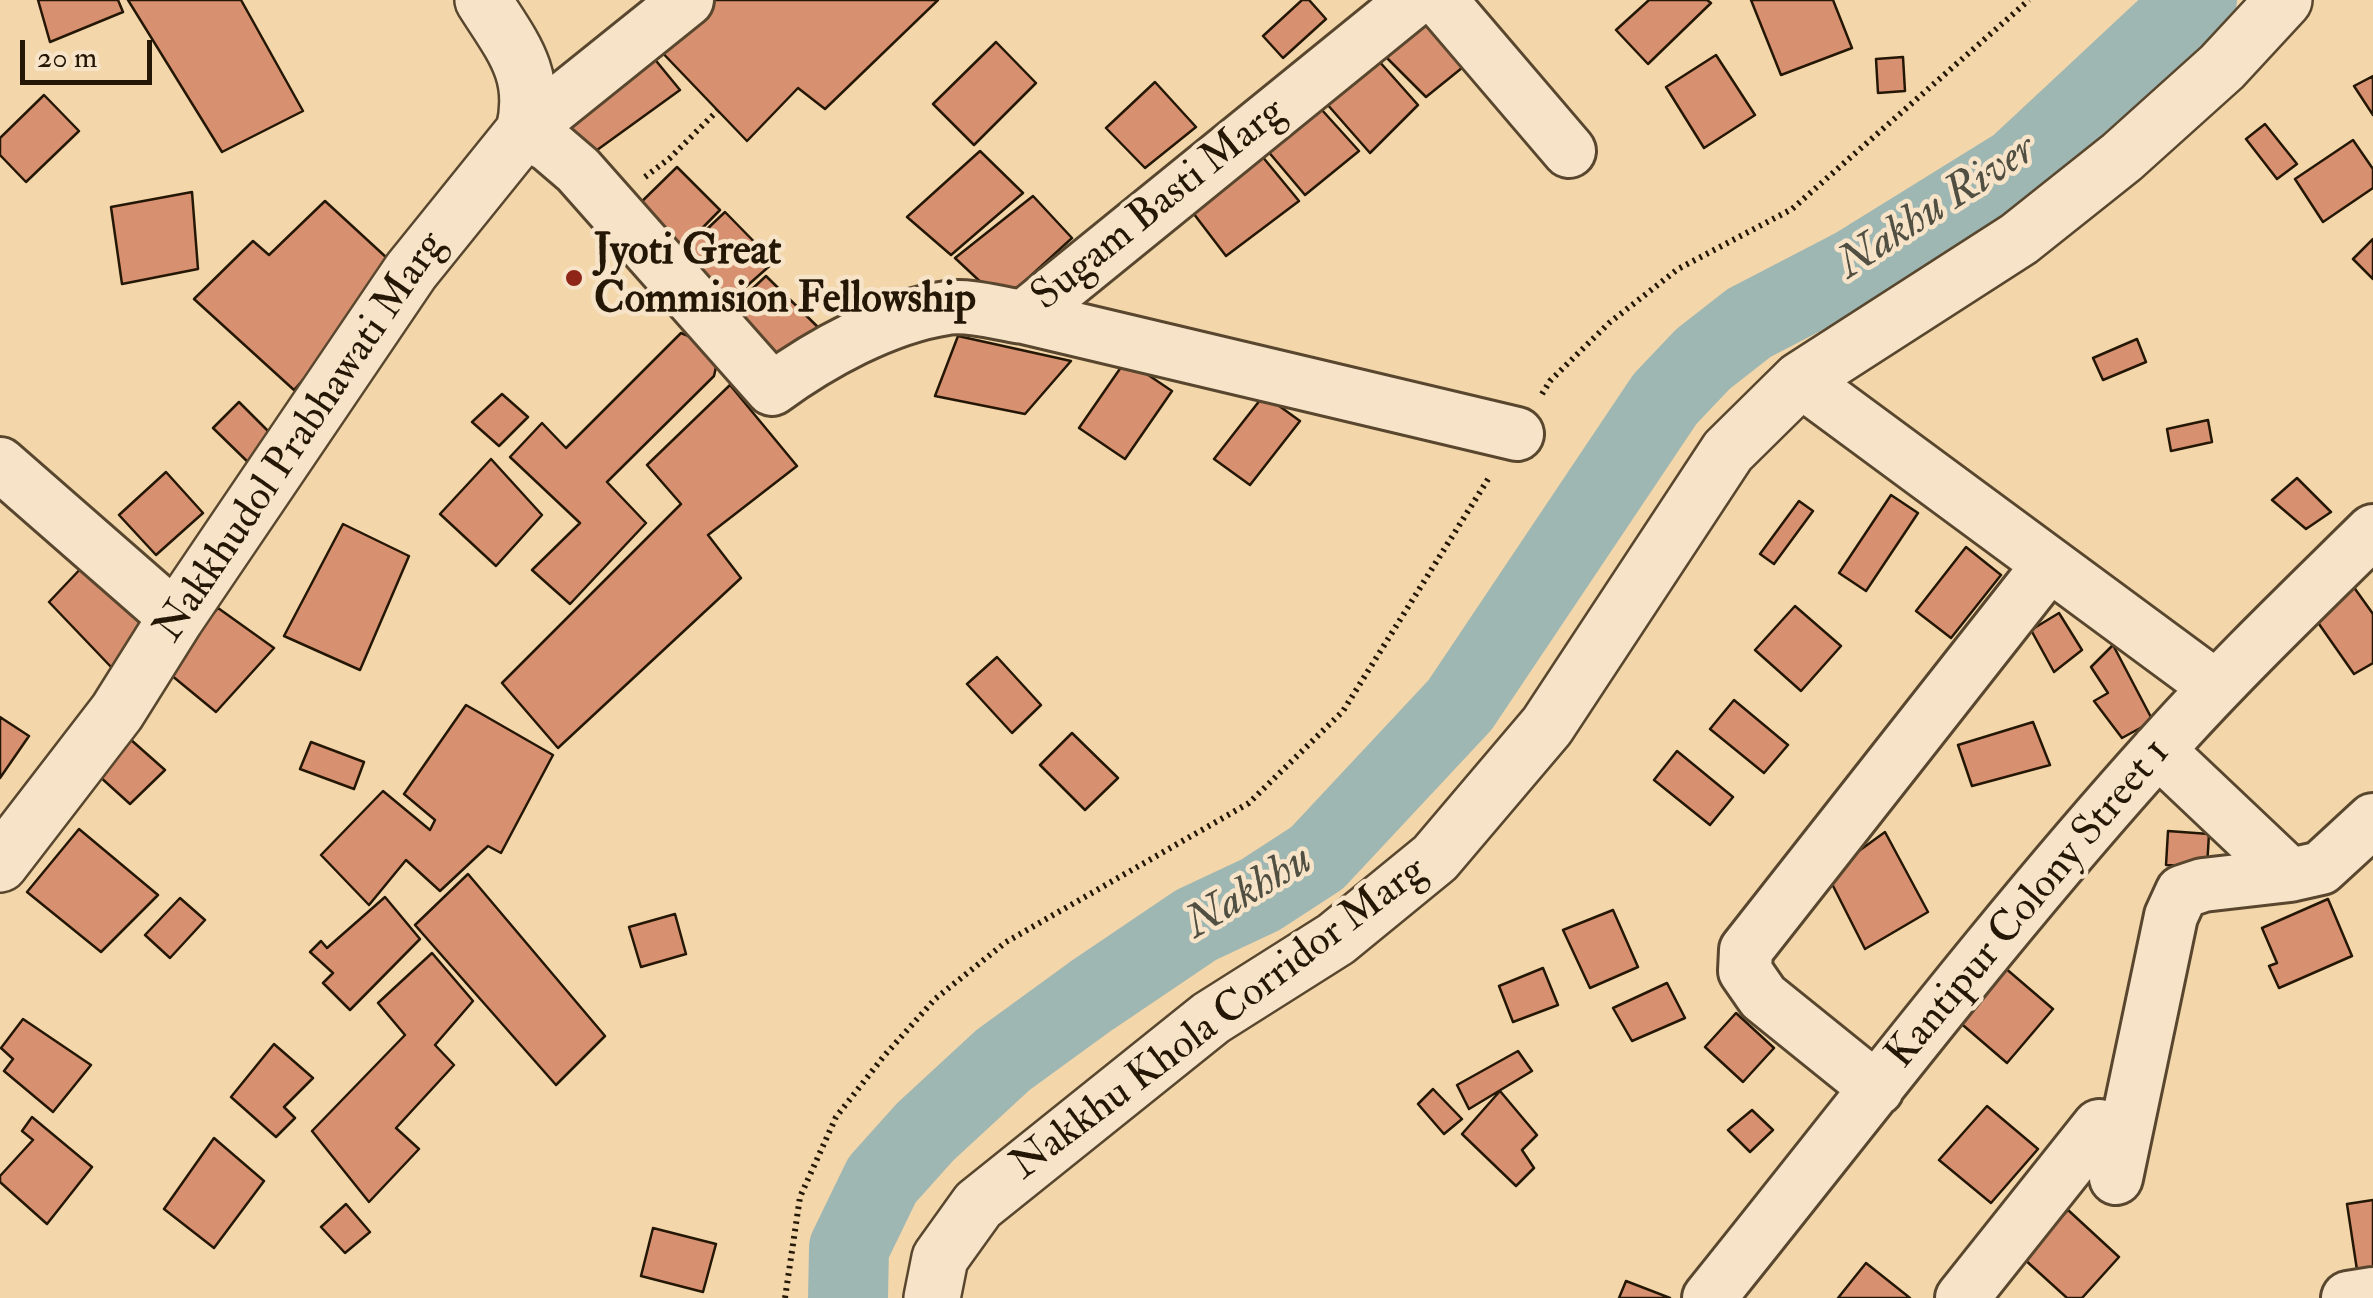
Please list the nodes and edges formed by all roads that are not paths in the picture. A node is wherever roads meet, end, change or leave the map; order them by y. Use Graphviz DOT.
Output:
graph roads {
  1 [pos="482,0"];
  2 [pos="687,0"];
  3 [pos="1414,0"];
  4 [pos="1440,0"];
  5 [pos="2284,0"];
  6 [pos="524,131"];
  7 [pos="1569,150"];
  8 [pos="1024,317"];
  9 [pos="1800,380"];
  10 [pos="1517,434"];
  11 [pos="0,464"];
  12 [pos="2373,531"];
  13 [pos="2048,566"];
  14 [pos="176,618"];
  15 [pos="2216,687"];
  16 [pos="2158,750"];
  17 [pos="2373,820"];
  18 [pos="0,864"];
  19 [pos="2290,875"];
  20 [pos="1877,1089"];
  21 [pos="2100,1126"];
  22 [pos="2116,1178"];
  23 [pos="2373,1294"];
  24 [pos="932,1298"];
  25 [pos="1710,1298"];
  26 [pos="1962,1298"];
  27 [pos="2348,1298"];
  1 -- 6 [label="street"];
  2 -- 6 [label="street"];
  3 -- 8 [label="street, Sugam Basti Marg"];
  4 -- 7 [label="street"];
  5 -- 9 [label="street, Nakkhu Khola Corridor Marg"];
  6 -- 8 [label="street, Sugam Basti Marg"];
  6 -- 14 [label="street, Nakkhudol Prabhawati Marg"];
  8 -- 10 [label="street"];
  9 -- 13 [label="street"];
  9 -- 24 [label="street, Nakkhu Khola Corridor Marg"];
  11 -- 14 [label="street"];
  12 -- 15 [label="street, Kantipur Colony Street 1"];
  13 -- 15 [label="street"];
  13 -- 20 [label="street"];
  14 -- 18 [label="street, Nakkhudol Prabhawati Marg"];
  15 -- 16 [label="street, Kantipur Colony Street 1"];
  16 -- 19 [label="street"];
  16 -- 20 [label="street, Kantipur Colony Street 1"];
  17 -- 19 [label="street"];
  19 -- 22 [label="street"];
  20 -- 25 [label="street, Kantipur Colony Street 1"];
  21 -- 26 [label="street"];
  23 -- 27 [label="street"];
}
